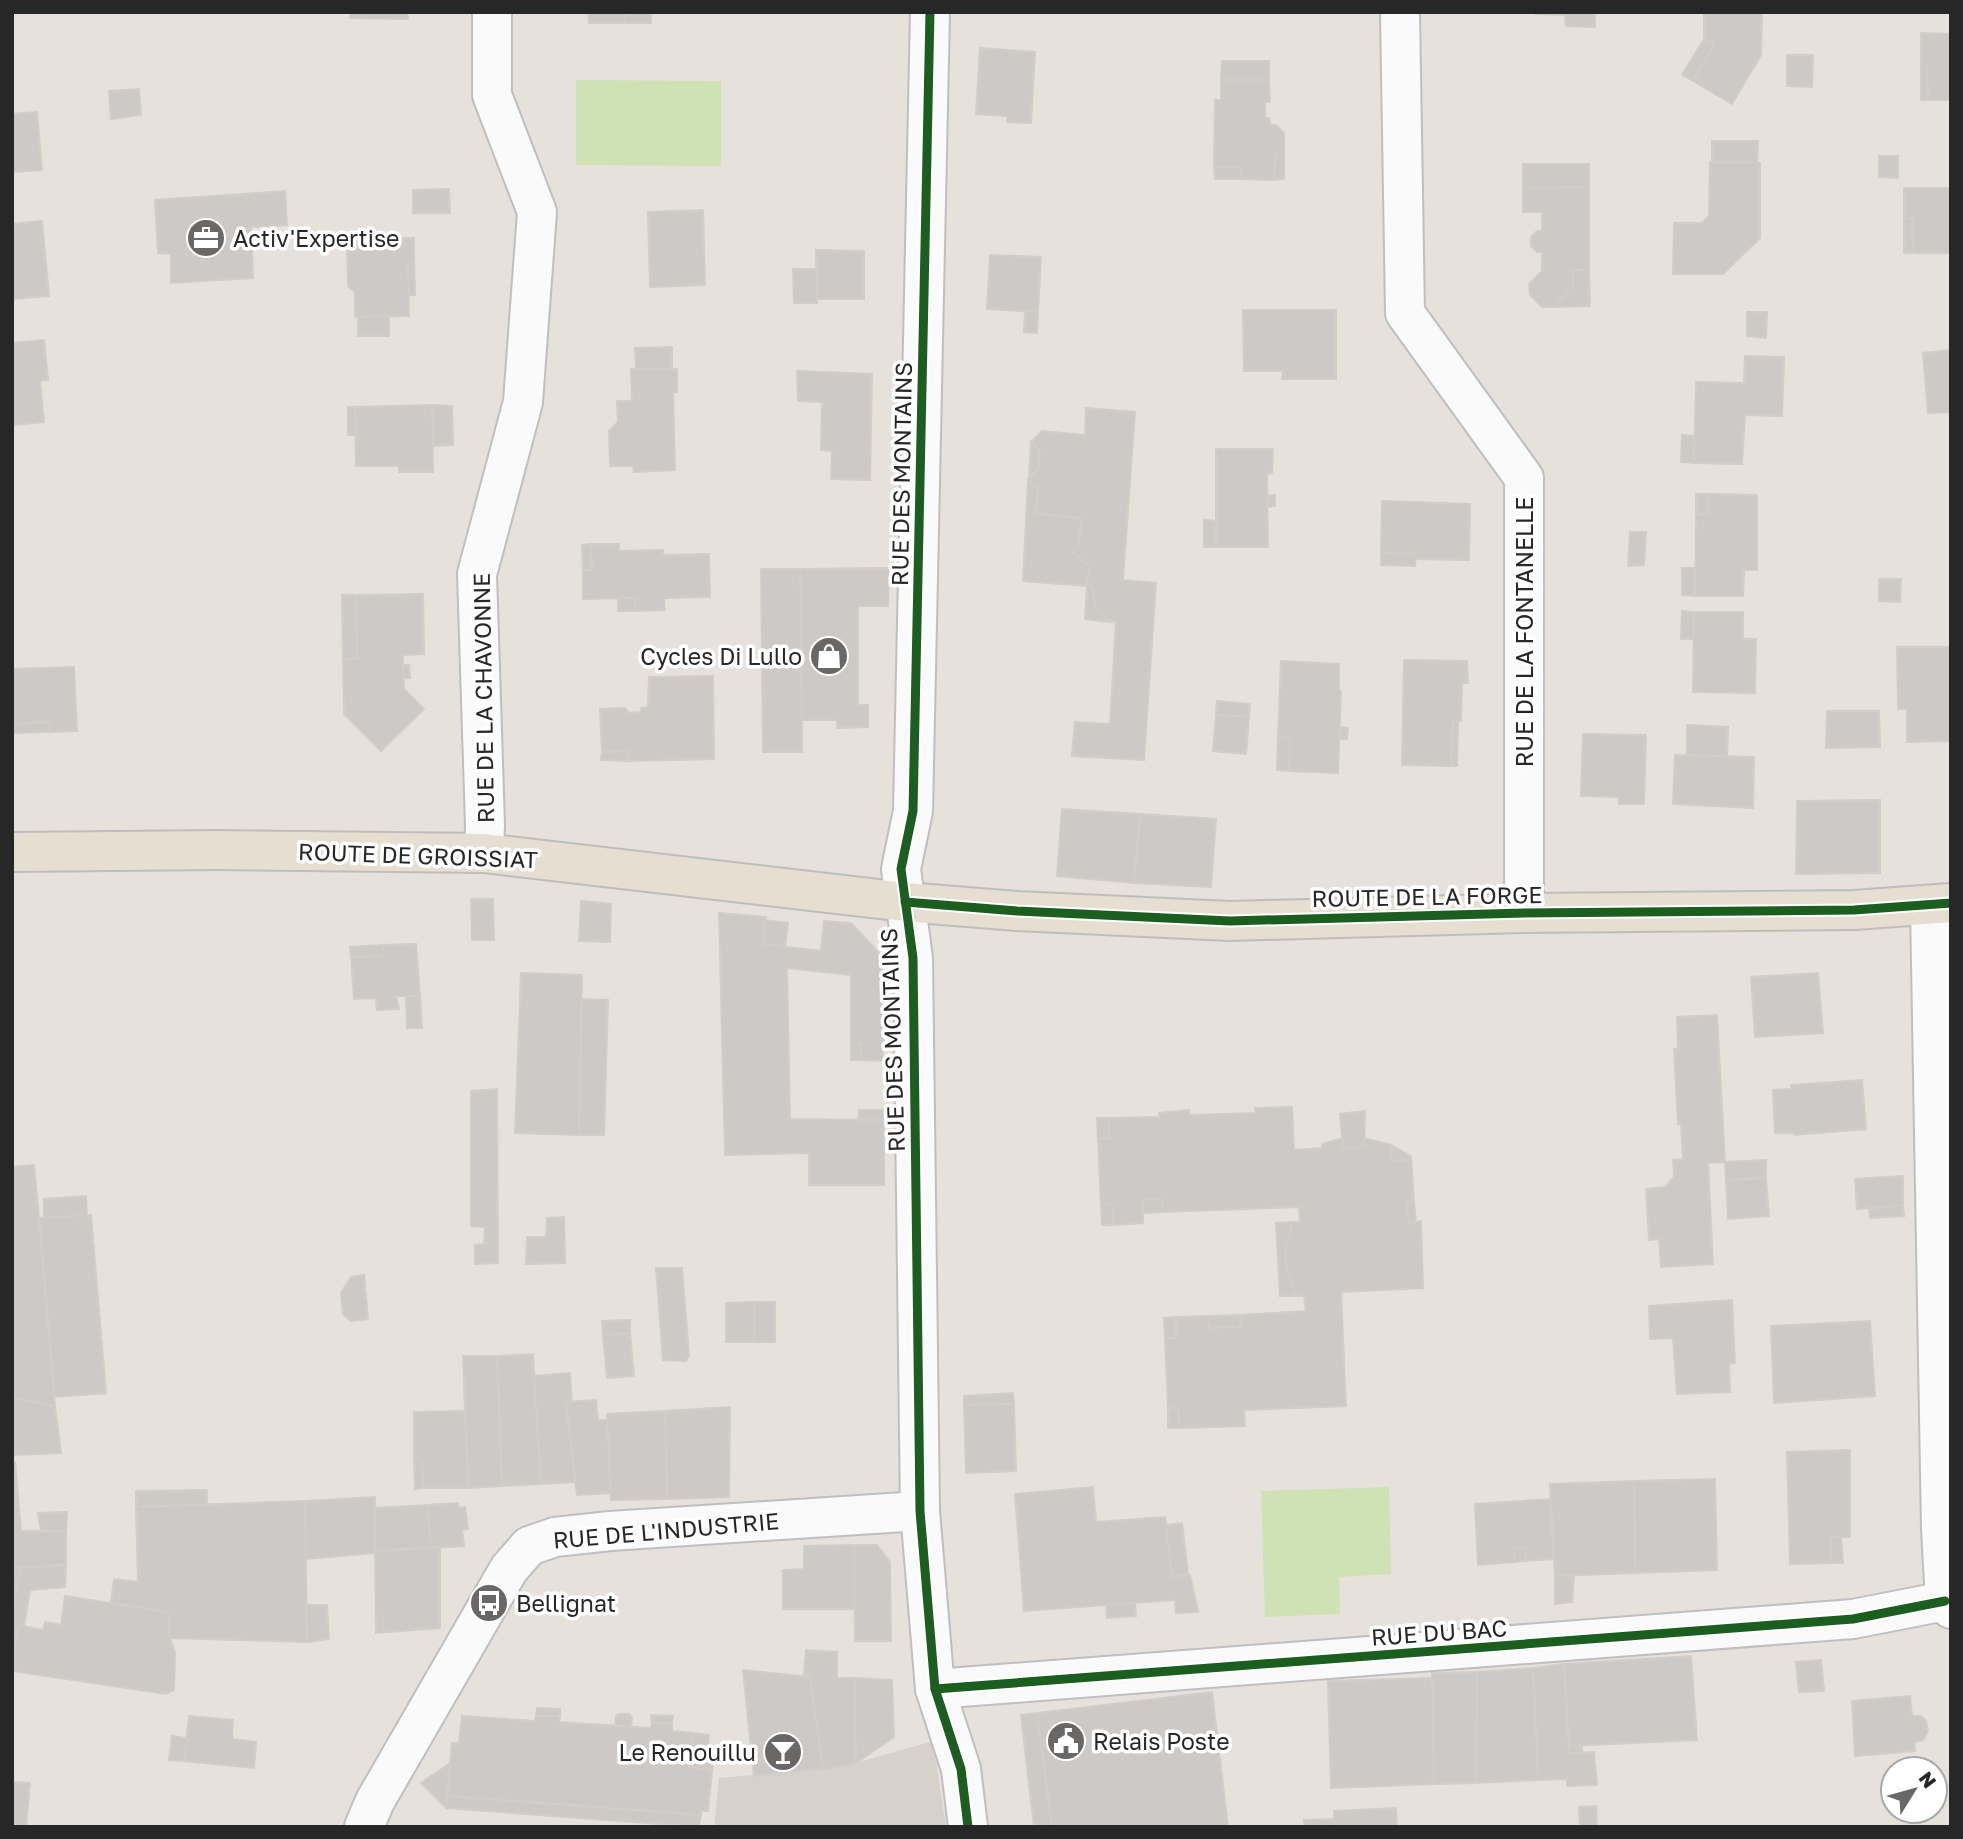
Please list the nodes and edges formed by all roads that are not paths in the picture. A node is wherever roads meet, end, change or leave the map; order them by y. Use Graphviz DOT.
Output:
graph roads {
  1 [pos="492,12"];
  2 [pos="930,12"];
  3 [pos="1399,12"];
  4 [pos="12,852"];
  5 [pos="484,853"];
  6 [pos="905,902"];
  7 [pos="1940,904"];
  8 [pos="1524,913"];
  9 [pos="920,1511"];
  10 [pos="1948,1605"];
  11 [pos="935,1689"];
  12 [pos="363,1827"];
  13 [pos="968,1827"];
  1 -- 5 [label="street, RUE DE LA CHAVONNE"];
  2 -- 6 [label="street, RUE DES MONTAINS"];
  3 -- 8 [label="street, RUE DE LA FONTANELLE"];
  4 -- 5 [label="main road, ROUTE DE GROISSIAT"];
  5 -- 6 [label="main road, ROUTE DE GROISSIAT"];
  6 -- 8 [label="main road, ROUTE DE LA FORGE"];
  6 -- 9 [label="street, RUE DES MONTAINS"];
  7 -- 8 [label="main road, ROUTE DE LA FORGE"];
  7 -- 10 [label="street"];
  9 -- 11 [label="street, RUE DES MONTAINS"];
  9 -- 12 [label="street, RUE DE L'INDUSTRIE"];
  10 -- 11 [label="street, RUE DU BAC"];
  11 -- 13 [label="street, RUE DES MONTAINS"];
}
